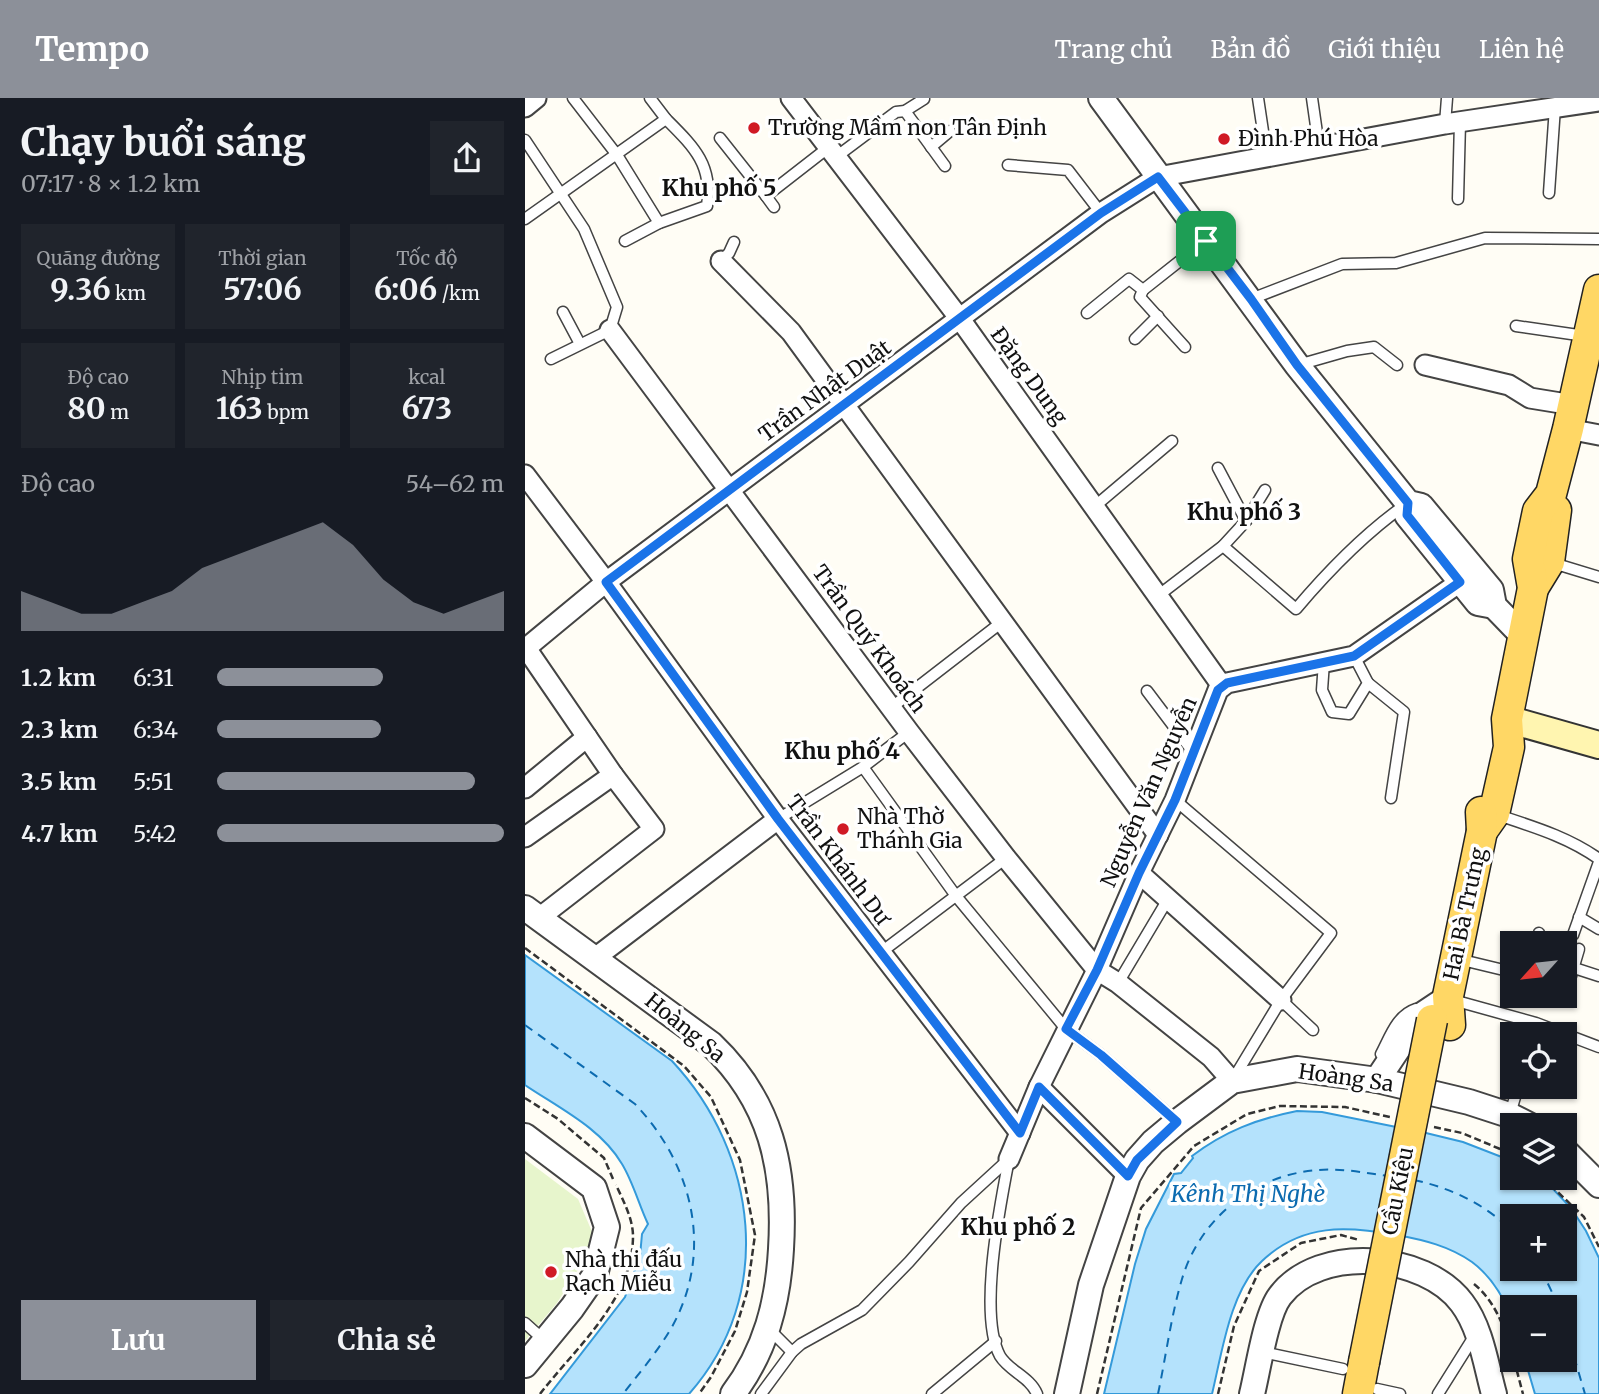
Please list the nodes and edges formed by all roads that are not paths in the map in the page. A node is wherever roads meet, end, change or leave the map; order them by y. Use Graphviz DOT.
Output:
graph roads {
  1 [pos="536,98"];
  2 [pos="573,98"];
  3 [pos="650,98"];
  4 [pos="791,98"];
  5 [pos="1101,98"];
  6 [pos="1258,98"];
  7 [pos="1312,98"];
  8 [pos="1447,98"];
  9 [pos="924,99"];
  10 [pos="1599,101"];
  11 [pos="525,107"];
  12 [pos="1555,107"];
  13 [pos="905,111"];
  14 [pos="666,119"];
  15 [pos="1452,123"];
  16 [pos="950,131"];
  17 [pos="720,138"];
  18 [pos="525,140"];
  19 [pos="931,147"];
  20 [pos="1319,148"];
  21 [pos="832,152"];
  22 [pos="617,155"];
  23 [pos="1267,158"];
  24 [pos="1008,165"];
  25 [pos="945,166"];
  26 [pos="1158,177"];
  27 [pos="561,193"];
  28 [pos="1549,193"];
  29 [pos="766,196"];
  30 [pos="1458,199"];
  31 [pos="774,207"];
  32 [pos="1101,213"];
  33 [pos="526,218"];
  34 [pos="659,223"];
  35 [pos="1599,239"];
  36 [pos="625,241"];
  37 [pos="1206,241"];
  38 [pos="734,242"];
  39 [pos="721,261"];
  40 [pos="1143,290"];
  41 [pos="1599,293"];
  42 [pos="1251,299"];
  43 [pos="563,312"];
  44 [pos="1087,313"];
  45 [pos="1159,316"];
  46 [pos="960,319"];
  47 [pos="1516,326"];
  48 [pos="610,330"];
  49 [pos="1588,337"];
  50 [pos="1135,339"];
  51 [pos="580,344"];
  52 [pos="1185,347"];
  53 [pos="551,359"];
  54 [pos="1297,365"];
  55 [pos="1397,365"];
  56 [pos="1425,365"];
  57 [pos="843,405"];
  58 [pos="1571,417"];
  59 [pos="1599,435"];
  60 [pos="1172,441"];
  61 [pos="1218,468"];
  62 [pos="525,475"];
  63 [pos="730,489"];
  64 [pos="1265,490"];
  65 [pos="1551,494"];
  66 [pos="1408,503"];
  67 [pos="1094,507"];
  68 [pos="1246,521"];
  69 [pos="1223,547"];
  70 [pos="1549,562"];
  71 [pos="1599,577"];
  72 [pos="606,582"];
  73 [pos="1460,582"];
  74 [pos="1533,588"];
  75 [pos="1159,595"];
  76 [pos="1494,606"];
  77 [pos="1002,622"];
  78 [pos="1523,636"];
  79 [pos="526,648"];
  80 [pos="1354,656"];
  81 [pos="1324,661"];
  82 [pos="1368,683"];
  83 [pos="1222,685"];
  84 [pos="1147,691"];
  85 [pos="892,707"];
  86 [pos="1507,719"];
  87 [pos="909,732"];
  88 [pos="587,737"];
  89 [pos="1599,745"];
  90 [pos="1193,752"];
  91 [pos="863,767"];
  92 [pos="613,775"];
  93 [pos="525,788"];
  94 [pos="1391,798"];
  95 [pos="1175,800"];
  96 [pos="778,819"];
  97 [pos="1488,822"];
  98 [pos="1158,835"];
  99 [pos="525,837"];
  100 [pos="1006,858"];
  101 [pos="1599,861"];
  102 [pos="1139,873"];
  103 [pos="956,896"];
  104 [pos="1168,899"];
  105 [pos="532,913"];
  106 [pos="1579,916"];
  107 [pos="1599,929"];
  108 [pos="1574,931"];
  109 [pos="1579,949"];
  110 [pos="1577,953"];
  111 [pos="880,954"];
  112 [pos="594,958"];
  113 [pos="1456,959"];
  114 [pos="1500,969"];
  115 [pos="1097,970"];
  116 [pos="1577,971"];
  117 [pos="1599,976"];
  118 [pos="1118,983"];
  119 [pos="1281,1000"];
  120 [pos="1444,1007"];
  121 [pos="1530,1022"];
  122 [pos="1066,1029"];
  123 [pos="1313,1030"];
  124 [pos="1577,1037"];
  125 [pos="1598,1044"];
  126 [pos="1373,1080"];
  127 [pos="1232,1081"];
  128 [pos="1039,1087"];
  129 [pos="1501,1113"];
  130 [pos="1177,1122"];
  131 [pos="1020,1133"];
  132 [pos="525,1136"];
  133 [pos="1009,1158"];
  134 [pos="1577,1161"];
  135 [pos="1128,1176"];
  136 [pos="1594,1176"];
  137 [pos="525,1323"];
  138 [pos="768,1328"];
  139 [pos="1476,1333"];
  140 [pos="545,1341"];
  141 [pos="996,1341"];
  142 [pos="792,1352"];
  143 [pos="1262,1352"];
  144 [pos="525,1365"];
  145 [pos="1372,1381"];
  146 [pos="733,1394"];
  147 [pos="761,1394"];
  148 [pos="932,1394"];
  149 [pos="1037,1394"];
  150 [pos="1067,1394"];
  151 [pos="1252,1394"];
  152 [pos="1438,1394"];
  153 [pos="1494,1394"];
  1 -- 11 [label="street"];
  2 -- 22 [label="lane"];
  3 -- 14 [label="lane"];
  4 -- 21 [label="street, Đặng Dung"];
  5 -- 26 [label="street"];
  6 -- 23 [label="lane"];
  7 -- 20 [label="lane"];
  8 -- 15 [label="lane"];
  9 -- 13 [label="lane"];
  10 -- 12 [label="street"];
  12 -- 15 [label="street"];
  12 -- 28 [label="lane"];
  13 -- 19 [label="lane"];
  13 -- 21 [label="lane"];
  14 -- 22 [label="lane"];
  14 -- 34 [label="lane"];
  15 -- 20 [label="street"];
  15 -- 30 [label="lane"];
  16 -- 19 [label="lane"];
  17 -- 29 [label="lane"];
  18 -- 27 [label="lane"];
  19 -- 25 [label="lane"];
  20 -- 23 [label="street"];
  21 -- 29 [label="lane"];
  21 -- 46 [label="street, Đặng Dung"];
  22 -- 27 [label="lane"];
  22 -- 34 [label="lane"];
  23 -- 26 [label="street"];
  24 -- 32 [label="lane"];
  26 -- 32 [label="street, Trần Nhật Duật"];
  26 -- 37 [label="street"];
  27 -- 33 [label="lane"];
  27 -- 48 [label="lane"];
  29 -- 31 [label="lane"];
  32 -- 46 [label="street, Trần Nhật Duật"];
  34 -- 36 [label="lane"];
  35 -- 42 [label="lane"];
  37 -- 40 [label="lane"];
  37 -- 42 [label="street"];
  38 -- 39 [label="lane"];
  39 -- 57 [label="street"];
  40 -- 44 [label="lane"];
  40 -- 45 [label="lane"];
  41 -- 49 [label="main road, Hai Bà Trưng"];
  42 -- 54 [label="street"];
  43 -- 51 [label="lane"];
  45 -- 50 [label="lane"];
  45 -- 52 [label="lane"];
  46 -- 57 [label="street, Trần Nhật Duật"];
  46 -- 67 [label="street, Đặng Dung"];
  47 -- 49 [label="lane"];
  48 -- 51 [label="lane"];
  48 -- 63 [label="street, Trần Quý Khoách"];
  49 -- 58 [label="main road, Hai Bà Trưng"];
  51 -- 53 [label="lane"];
  54 -- 55 [label="lane"];
  54 -- 66 [label="street"];
  56 -- 58 [label="street"];
  57 -- 63 [label="street, Trần Nhật Duật"];
  57 -- 77 [label="street"];
  58 -- 59 [label="street"];
  58 -- 65 [label="main road, Hai Bà Trưng"];
  60 -- 67 [label="lane"];
  61 -- 68 [label="lane"];
  62 -- 72 [label="street, Trần Khánh Dư"];
  63 -- 72 [label="street, Trần Nhật Duật"];
  63 -- 85 [label="street, Trần Quý Khoách"];
  64 -- 68 [label="lane"];
  65 -- 70 [label="main road, Hai Bà Trưng"];
  65 -- 74 [label="main road, Hai Bà Trưng"];
  66 -- 69 [label="lane"];
  66 -- 73 [label="street"];
  66 -- 76 [label="street"];
  67 -- 75 [label="street, Đặng Dung"];
  68 -- 69 [label="lane"];
  69 -- 75 [label="lane"];
  70 -- 71 [label="lane"];
  70 -- 74 [label="main road, Hai Bà Trưng"];
  72 -- 79 [label="street, Trần Nhật Duật"];
  72 -- 96 [label="street, Trần Khánh Dư"];
  73 -- 76 [label="street"];
  73 -- 80 [label="street, Nguyễn Văn Nguyễn"];
  74 -- 78 [label="main road, Hai Bà Trưng"];
  75 -- 83 [label="street, Đặng Dung"];
  76 -- 78 [label="street"];
  77 -- 85 [label="lane"];
  77 -- 98 [label="street"];
  78 -- 86 [label="main road, Hai Bà Trưng"];
  79 -- 88 [label="street"];
  80 -- 81 [label="street, Nguyễn Văn Nguyễn"];
  80 -- 82 [label="lane"];
  81 -- 82 [label="lane"];
  81 -- 83 [label="street, Nguyễn Văn Nguyễn"];
  82 -- 94 [label="lane"];
  83 -- 90 [label="street, Nguyễn Văn Nguyễn"];
  84 -- 90 [label="lane"];
  85 -- 87 [label="street, Trần Quý Khoách"];
  86 -- 89 [label="main road"];
  86 -- 97 [label="main road, Hai Bà Trưng"];
  87 -- 91 [label="lane"];
  87 -- 100 [label="street, Trần Quý Khoách"];
  88 -- 92 [label="street"];
  88 -- 93 [label="street"];
  90 -- 95 [label="street, Nguyễn Văn Nguyễn"];
  91 -- 96 [label="lane"];
  91 -- 103 [label="lane"];
  92 -- 99 [label="street"];
  92 -- 105 [label="street"];
  95 -- 98 [label="street, Nguyễn Văn Nguyễn"];
  95 -- 119 [label="lane"];
  96 -- 111 [label="street, Trần Khánh Dư"];
  96 -- 112 [label="street"];
  97 -- 101 [label="lane"];
  97 -- 113 [label="main road, Hai Bà Trưng"];
  98 -- 102 [label="street, Nguyễn Văn Nguyễn"];
  100 -- 103 [label="lane"];
  100 -- 115 [label="street, Trần Quý Khoách"];
  101 -- 106 [label="lane"];
  102 -- 104 [label="street"];
  102 -- 115 [label="street, Nguyễn Văn Nguyễn"];
  103 -- 111 [label="lane"];
  103 -- 122 [label="lane"];
  104 -- 118 [label="lane"];
  104 -- 119 [label="street"];
  105 -- 112 [label="street, Hoàng Sa"];
  106 -- 107 [label="lane"];
  106 -- 108 [label="lane"];
  109 -- 110 [label="lane"];
  111 -- 131 [label="street, Trần Khánh Dư"];
  112 -- 138 [label="street, Hoàng Sa"];
  113 -- 114 [label="lane"];
  113 -- 120 [label="main road, Hai Bà Trưng"];
  115 -- 118 [label="street, Trần Quý Khoách"];
  115 -- 122 [label="street, Nguyễn Văn Nguyễn"];
  116 -- 117 [label="lane"];
  118 -- 127 [label="street, Trần Quý Khoách"];
  119 -- 123 [label="lane"];
  119 -- 127 [label="lane"];
  120 -- 121 [label="lane"];
  120 -- 126 [label="street"];
  120 -- 145 [label="main road, Cầu Kiệu"];
  122 -- 128 [label="street, Nguyễn Văn Nguyễn"];
  122 -- 130 [label="lane"];
  124 -- 125 [label="lane"];
  126 -- 127 [label="street, Hoàng Sa"];
  126 -- 129 [label="street, Hoàng Sa"];
  127 -- 130 [label="street, Hoàng Sa"];
  128 -- 131 [label="street, Nguyễn Văn Nguyễn"];
  128 -- 135 [label="street"];
  130 -- 135 [label="street, Hoàng Sa"];
  131 -- 133 [label="street, Nguyễn Văn Nguyễn"];
  132 -- 140 [label="street"];
  133 -- 141 [label="lane"];
  133 -- 142 [label="lane"];
  134 -- 136 [label="street"];
  135 -- 150 [label="street, Hoàng Sa"];
  137 -- 140 [label="lane"];
  138 -- 142 [label="lane"];
  138 -- 146 [label="street, Hoàng Sa"];
  139 -- 143 [label="street"];
  139 -- 152 [label="lane"];
  139 -- 153 [label="street"];
  140 -- 144 [label="street"];
  141 -- 148 [label="lane"];
  141 -- 149 [label="lane"];
  142 -- 147 [label="lane"];
  143 -- 145 [label="lane"];
  143 -- 151 [label="street"];
}
